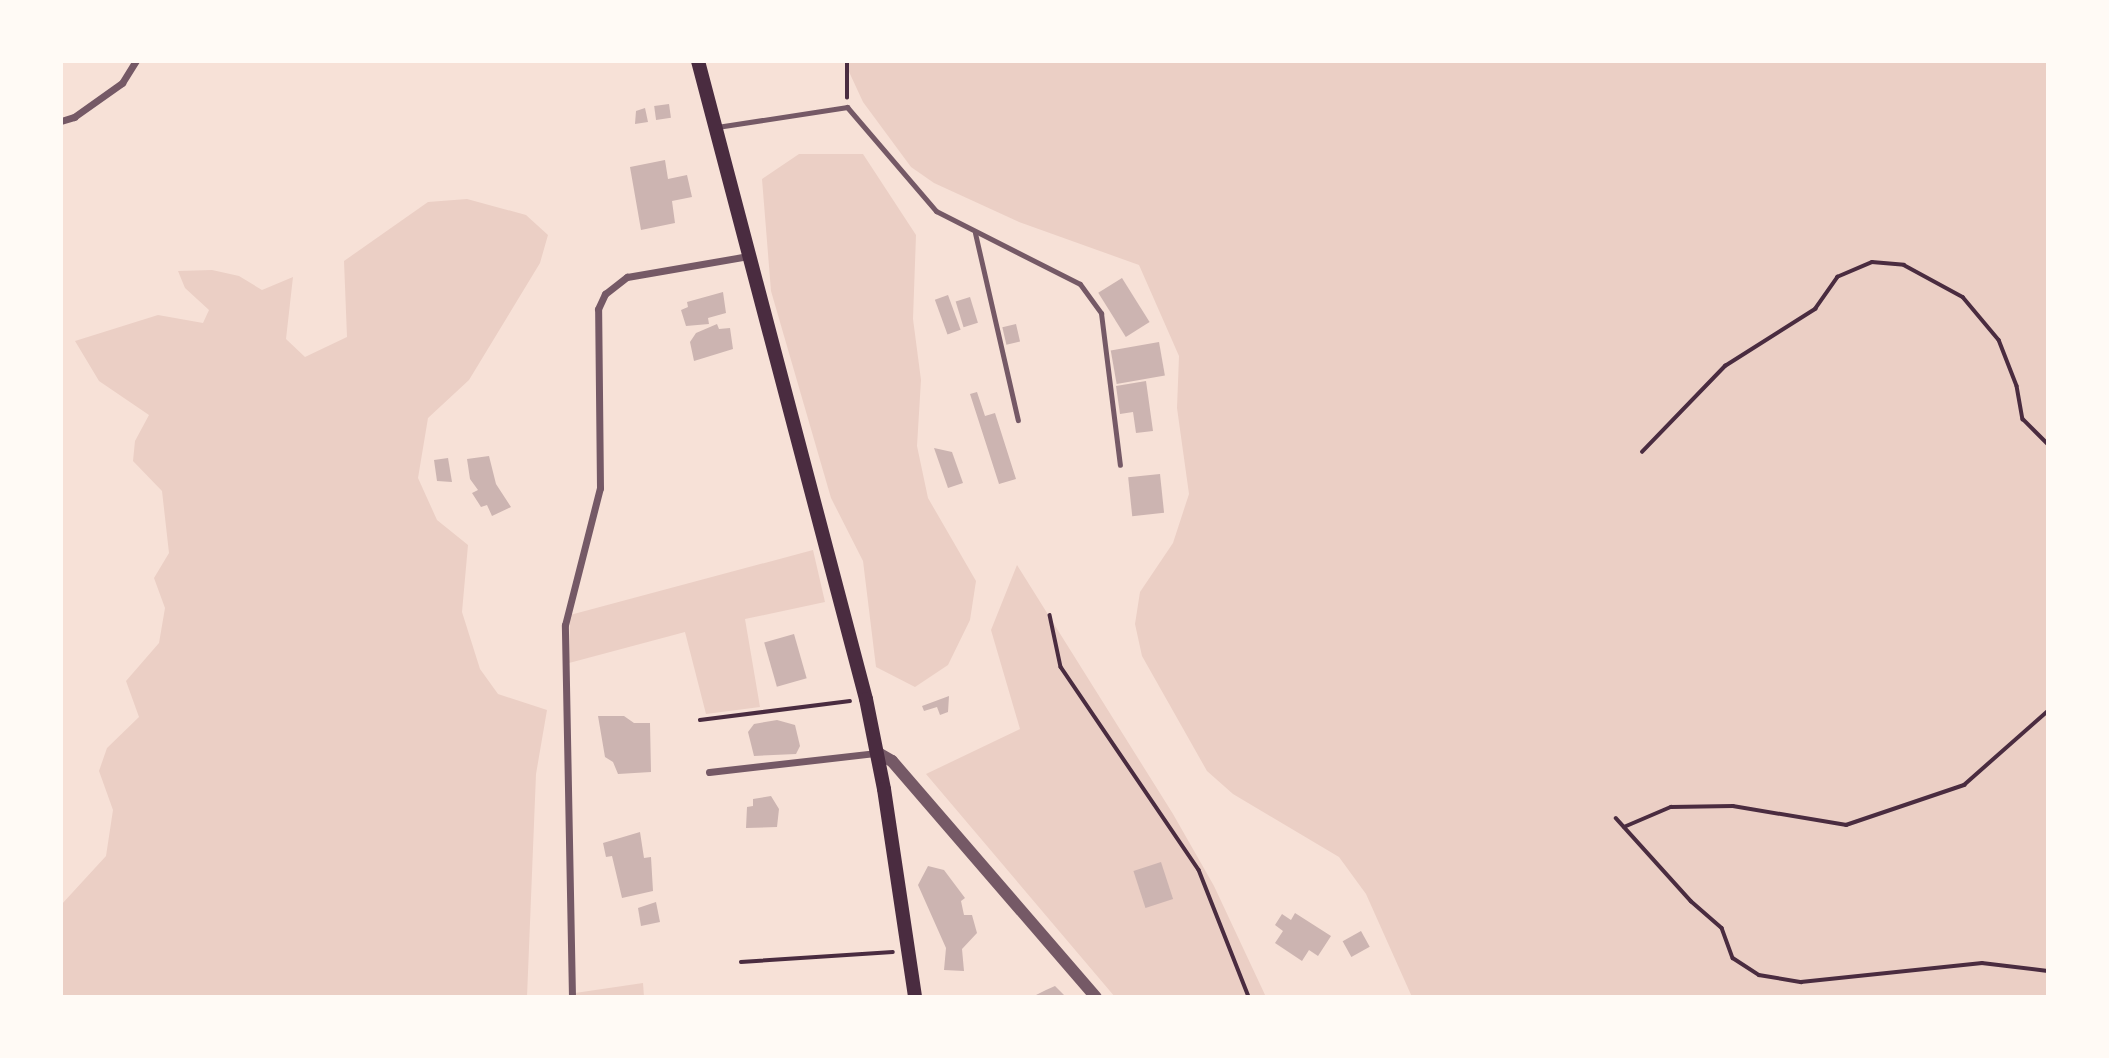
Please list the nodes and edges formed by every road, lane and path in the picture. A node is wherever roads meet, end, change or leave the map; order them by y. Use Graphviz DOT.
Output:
graph roads {
  1 [pos="136,61"];
  2 [pos="698,61"];
  3 [pos="847,61"];
  4 [pos="847,107"];
  5 [pos="61,121"];
  6 [pos="714,128"];
  7 [pos="975,233"];
  8 [pos="748,256"];
  9 [pos="1018,420"];
  10 [pos="2048,444"];
  11 [pos="1642,452"];
  12 [pos="1120,465"];
  13 [pos="1050,615"];
  14 [pos="866,699"];
  15 [pos="2048,711"];
  16 [pos="700,720"];
  17 [pos="878,753"];
  18 [pos="709,772"];
  19 [pos="1616,818"];
  20 [pos="1624,827"];
  21 [pos="908,951"];
  22 [pos="741,962"];
  23 [pos="2048,971"];
  24 [pos="572,997"];
  25 [pos="915,997"];
  26 [pos="1096,997"];
  27 [pos="1249,997"];
  1 -- 5 [label="street"];
  2 -- 6 [label="main road"];
  3 -- 4 [label="path"];
  4 -- 6 [label="lane"];
  4 -- 7 [label="lane"];
  6 -- 8 [label="main road"];
  7 -- 9 [label="lane"];
  7 -- 12 [label="lane"];
  8 -- 14 [label="main road"];
  8 -- 24 [label="street"];
  10 -- 11 [label="path"];
  13 -- 27 [label="path"];
  14 -- 16 [label="path"];
  14 -- 17 [label="main road"];
  15 -- 20 [label="path"];
  17 -- 18 [label="street"];
  17 -- 21 [label="main road"];
  17 -- 26 [label="street"];
  19 -- 20 [label="path"];
  20 -- 23 [label="path"];
  21 -- 22 [label="path"];
  21 -- 25 [label="main road"];
}
